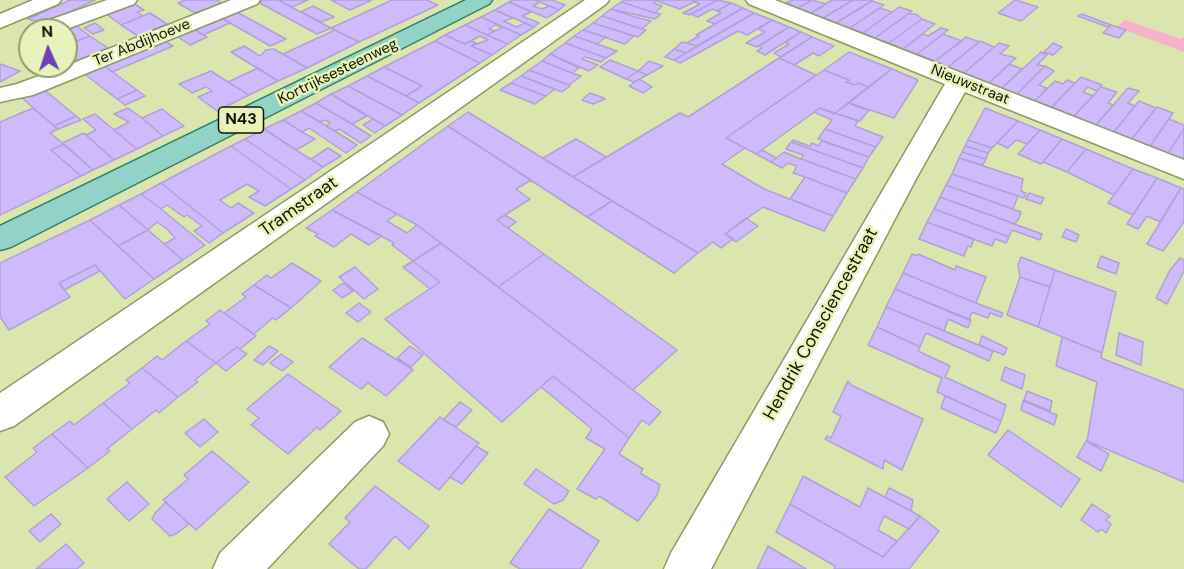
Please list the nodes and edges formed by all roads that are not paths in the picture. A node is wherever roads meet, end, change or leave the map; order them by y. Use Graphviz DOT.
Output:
graph roads {
  1 [pos="51,0"];
  2 [pos="127,0"];
  3 [pos="250,0"];
  4 [pos="482,0"];
  5 [pos="600,0"];
  6 [pos="756,0"];
  7 [pos="77,18"];
  8 [pos="0,22"];
  9 [pos="18,35"];
  10 [pos="0,36"];
  11 [pos="959,81"];
  12 [pos="0,95"];
  13 [pos="1184,170"];
  14 [pos="0,239"];
  15 [pos="0,414"];
  16 [pos="369,434"];
  17 [pos="236,569"];
  18 [pos="687,569"];
  1 -- 8 [label="street"];
  2 -- 7 [label="street"];
  3 -- 12 [label="street, Ter Abdijhoeve"];
  4 -- 14 [label="main road, Kortrijksesteenweg / N43"];
  5 -- 15 [label="street, Tramstraat"];
  6 -- 11 [label="street, Nieuwstraat"];
  9 -- 10 [label="street"];
  11 -- 13 [label="street, Nieuwstraat"];
  11 -- 18 [label="street, Hendrik Consciencestraat"];
  16 -- 17 [label="street"];
}
